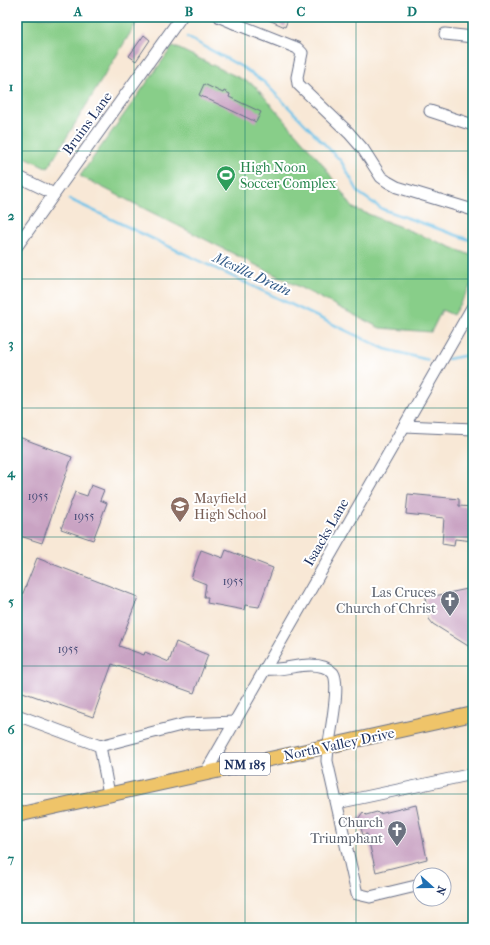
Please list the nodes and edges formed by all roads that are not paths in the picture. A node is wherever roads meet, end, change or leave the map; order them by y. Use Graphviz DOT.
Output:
graph roads {
  1 [pos="181,17"];
  2 [pos="220,17"];
  3 [pos="235,20"];
  4 [pos="445,34"];
  5 [pos="473,37"];
  6 [pos="430,110"];
  7 [pos="473,125"];
  8 [pos="17,176"];
  9 [pos="54,194"];
  10 [pos="473,210"];
  11 [pos="17,246"];
  12 [pos="473,306"];
  13 [pos="404,426"];
  14 [pos="473,429"];
  15 [pos="265,669"];
  16 [pos="17,714"];
  17 [pos="473,714"];
  18 [pos="235,722"];
  19 [pos="100,746"];
  20 [pos="327,747"];
  21 [pos="206,772"];
  22 [pos="473,774"];
  23 [pos="109,794"];
  24 [pos="337,803"];
  25 [pos="17,816"];
  26 [pos="412,887"];
  1 -- 9 [label="street, Bruins Lane"];
  2 -- 3 [label="street"];
  3 -- 10 [label="street"];
  4 -- 5 [label="street"];
  6 -- 7 [label="street"];
  8 -- 9 [label="street"];
  9 -- 11 [label="street, Bruins Lane"];
  12 -- 13 [label="street, Isaacks Lane"];
  13 -- 14 [label="street"];
  13 -- 15 [label="street, Isaacks Lane"];
  15 -- 18 [label="street, Isaacks Lane"];
  15 -- 20 [label="street"];
  16 -- 19 [label="street"];
  17 -- 20 [label="main road, North Valley Drive / NM 185"];
  18 -- 19 [label="street"];
  18 -- 21 [label="street, Isaacks Lane"];
  19 -- 23 [label="street"];
  20 -- 21 [label="main road, North Valley Drive / NM 185"];
  20 -- 24 [label="street"];
  21 -- 23 [label="main road, North Valley Drive / NM 185"];
  22 -- 24 [label="street"];
  23 -- 25 [label="main road, North Valley Drive / NM 185"];
  24 -- 26 [label="street"];
}
